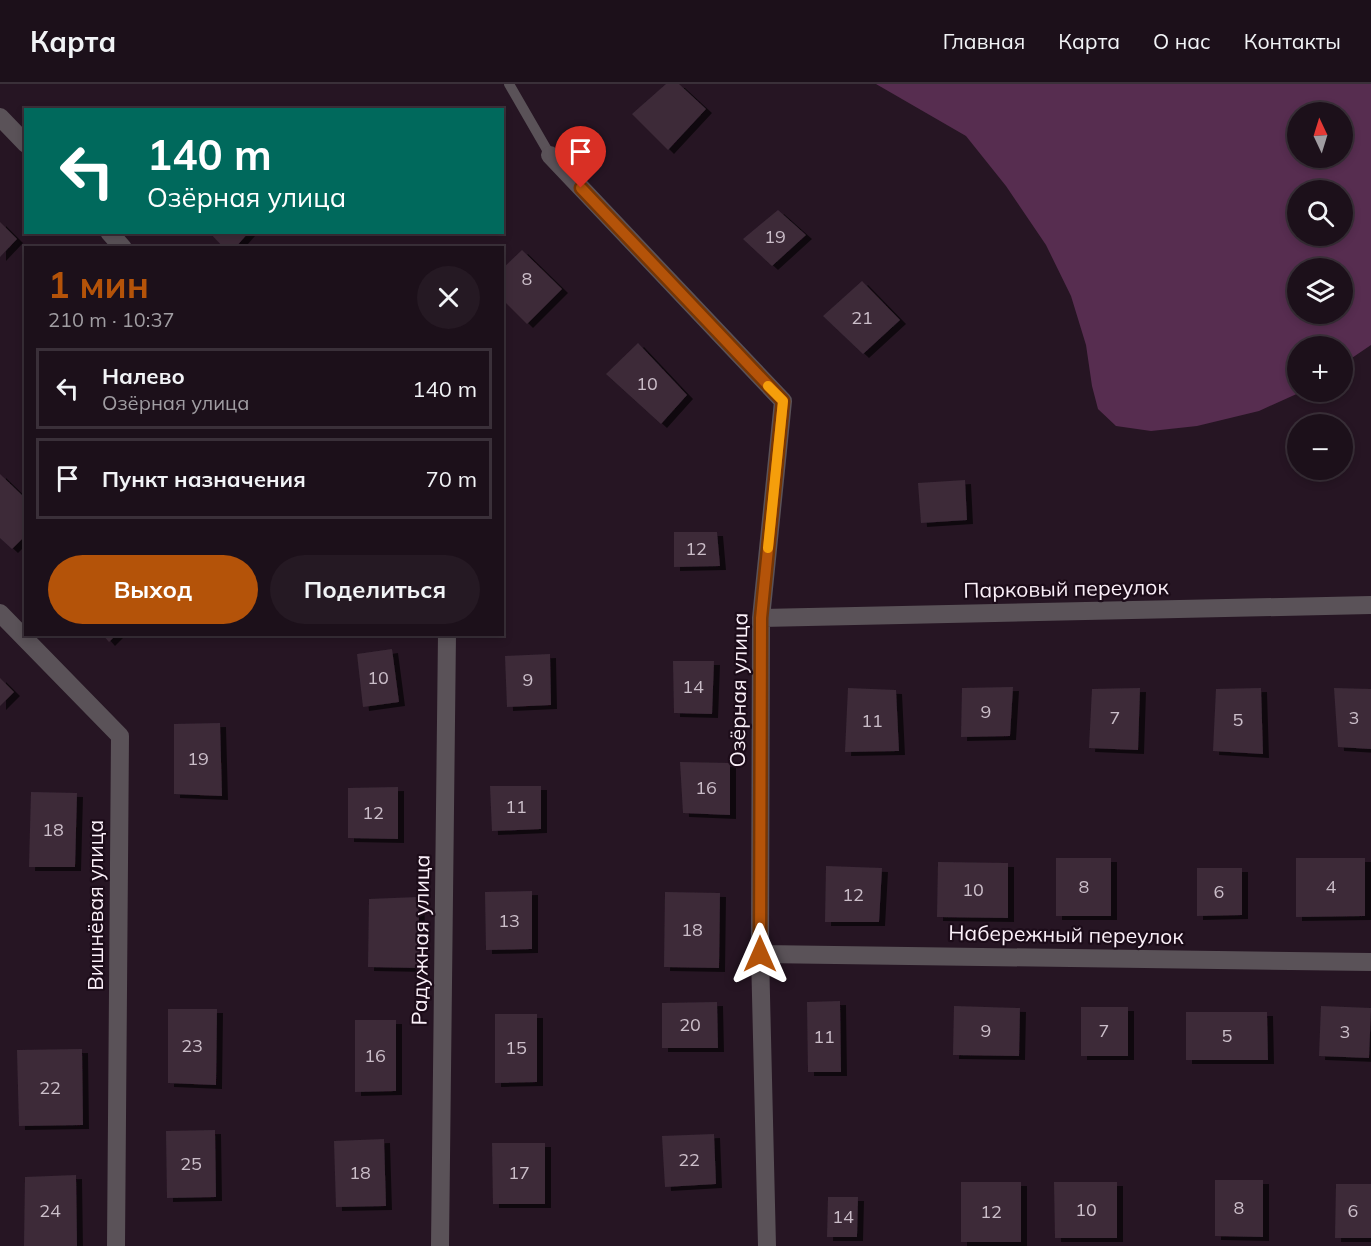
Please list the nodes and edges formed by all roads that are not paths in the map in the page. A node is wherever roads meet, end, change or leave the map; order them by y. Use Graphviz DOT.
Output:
graph roads {
  1 [pos="509,84"];
  2 [pos="0,117"];
  3 [pos="24,142"];
  4 [pos="550,155"];
  5 [pos="111,234"];
  6 [pos="121,246"];
  7 [pos="1371,605"];
  8 [pos="0,613"];
  9 [pos="761,618"];
  10 [pos="447,636"];
  11 [pos="760,954"];
  12 [pos="1371,962"];
  13 [pos="116,1246"];
  14 [pos="440,1246"];
  15 [pos="767,1246"];
  1 -- 4 [label="lane"];
  2 -- 3 [label="street"];
  4 -- 9 [label="street, Озёрная улица"];
  5 -- 6 [label="street"];
  7 -- 9 [label="street, Парковый переулок"];
  8 -- 13 [label="street, Вишнёвая улица"];
  9 -- 11 [label="street, Озёрная улица"];
  10 -- 14 [label="street, Радужная улица"];
  11 -- 12 [label="street, Набережный переулок"];
  11 -- 15 [label="street, Озёрная улица"];
}
